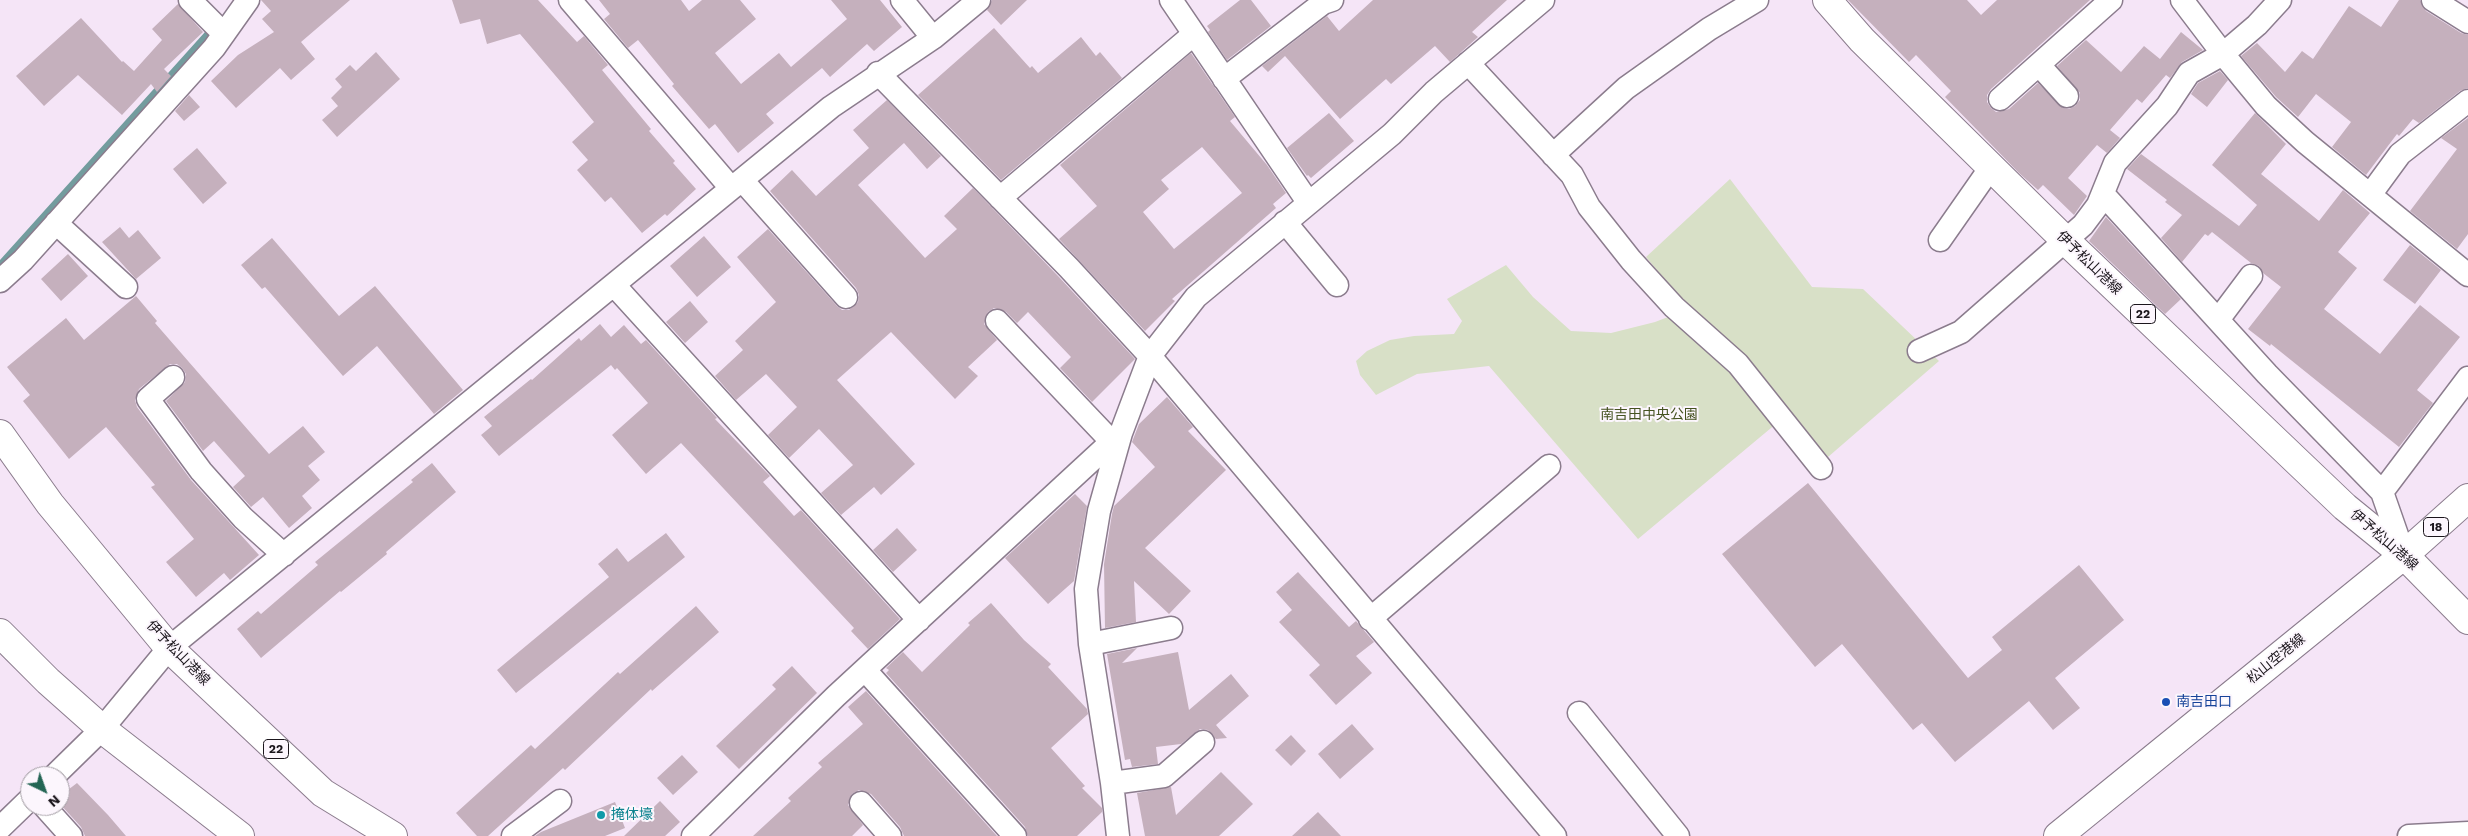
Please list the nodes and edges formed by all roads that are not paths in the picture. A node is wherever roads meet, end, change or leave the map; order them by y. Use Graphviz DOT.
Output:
graph roads {
  1 [pos="190,0"];
  2 [pos="248,0"];
  3 [pos="570,0"];
  4 [pos="902,0"];
  5 [pos="979,0"];
  6 [pos="1171,0"];
  7 [pos="1332,0"];
  8 [pos="1757,0"];
  9 [pos="1827,0"];
  10 [pos="2111,0"];
  11 [pos="2182,0"];
  12 [pos="2280,0"];
  13 [pos="2433,0"];
  14 [pos="1530,4"];
  15 [pos="2468,22"];
  16 [pos="217,27"];
  17 [pos="1194,34"];
  18 [pos="932,38"];
  19 [pos="2223,54"];
  20 [pos="1468,63"];
  21 [pos="2039,65"];
  22 [pos="878,73"];
  23 [pos="1224,79"];
  24 [pos="2067,96"];
  25 [pos="2000,99"];
  26 [pos="2468,101"];
  27 [pos="1554,155"];
  28 [pos="1991,167"];
  29 [pos="737,184"];
  30 [pos="2103,194"];
  31 [pos="2370,195"];
  32 [pos="1000,198"];
  33 [pos="1308,202"];
  34 [pos="1285,222"];
  35 [pos="56,223"];
  36 [pos="1940,240"];
  37 [pos="2066,241"];
  38 [pos="2468,275"];
  39 [pos="2251,276"];
  40 [pos="0,281"];
  41 [pos="614,285"];
  42 [pos="1337,285"];
  43 [pos="126,287"];
  44 [pos="846,296"];
  45 [pos="2218,320"];
  46 [pos="997,321"];
  47 [pos="1918,351"];
  48 [pos="1150,356"];
  49 [pos="173,377"];
  50 [pos="2468,378"];
  51 [pos="0,434"];
  52 [pos="1116,438"];
  53 [pos="1549,466"];
  54 [pos="1821,468"];
  55 [pos="2382,492"];
  56 [pos="2468,498"];
  57 [pos="284,555"];
  58 [pos="2404,555"];
  59 [pos="1370,619"];
  60 [pos="919,620"];
  61 [pos="2468,620"];
  62 [pos="1171,628"];
  63 [pos="0,633"];
  64 [pos="1090,644"];
  65 [pos="169,648"];
  66 [pos="864,670"];
  67 [pos="1580,713"];
  68 [pos="102,728"];
  69 [pos="1203,742"];
  70 [pos="64,766"];
  71 [pos="1112,783"];
  72 [pos="560,801"];
  73 [pos="861,803"];
  74 [pos="20,809"];
  75 [pos="53,816"];
  76 [pos="0,828"];
  77 [pos="879,832"];
  78 [pos="2468,833"];
  79 [pos="71,836"];
  80 [pos="240,836"];
  81 [pos="393,836"];
  82 [pos="513,836"];
  83 [pos="694,836"];
  84 [pos="1014,836"];
  85 [pos="1118,836"];
  86 [pos="1555,836"];
  87 [pos="1678,836"];
  88 [pos="2058,836"];
  89 [pos="2409,836"];
  1 -- 16 [label="street"];
  2 -- 16 [label="street"];
  3 -- 29 [label="street"];
  4 -- 18 [label="street"];
  5 -- 18 [label="street"];
  6 -- 17 [label="street"];
  7 -- 23 [label="street"];
  8 -- 27 [label="street"];
  9 -- 28 [label="main road, 伊予松山港線 / 22"];
  10 -- 21 [label="street"];
  11 -- 19 [label="street"];
  12 -- 19 [label="street"];
  13 -- 15 [label="street"];
  14 -- 20 [label="street"];
  16 -- 35 [label="street"];
  17 -- 23 [label="street"];
  17 -- 32 [label="street"];
  18 -- 22 [label="street"];
  19 -- 30 [label="street"];
  19 -- 31 [label="street"];
  20 -- 27 [label="street"];
  20 -- 33 [label="street"];
  21 -- 24 [label="street"];
  21 -- 25 [label="street"];
  22 -- 29 [label="street"];
  22 -- 32 [label="street"];
  23 -- 33 [label="street"];
  26 -- 31 [label="street"];
  27 -- 54 [label="street"];
  28 -- 36 [label="street"];
  28 -- 37 [label="main road, 伊予松山港線 / 22"];
  29 -- 41 [label="street"];
  29 -- 44 [label="street"];
  30 -- 37 [label="street"];
  30 -- 45 [label="street"];
  31 -- 38 [label="street"];
  32 -- 48 [label="street"];
  33 -- 34 [label="street"];
  34 -- 42 [label="street"];
  34 -- 48 [label="street"];
  35 -- 40 [label="street"];
  35 -- 43 [label="street"];
  37 -- 47 [label="street"];
  37 -- 58 [label="main road, 伊予松山港線 / 22"];
  39 -- 45 [label="street"];
  41 -- 57 [label="street"];
  41 -- 60 [label="street"];
  45 -- 55 [label="street"];
  46 -- 52 [label="street"];
  48 -- 52 [label="street"];
  48 -- 59 [label="street"];
  49 -- 57 [label="street"];
  50 -- 55 [label="street"];
  51 -- 65 [label="main road, 伊予松山港線 / 22"];
  52 -- 60 [label="street"];
  52 -- 64 [label="street"];
  53 -- 59 [label="street"];
  55 -- 58 [label="street"];
  56 -- 58 [label="main road, 松山空港線 / 18"];
  57 -- 65 [label="street"];
  58 -- 61 [label="main road, 伊予松山港線 / 22"];
  58 -- 88 [label="main road, 松山空港線 / 18"];
  59 -- 86 [label="street"];
  60 -- 66 [label="street"];
  62 -- 64 [label="street"];
  63 -- 68 [label="main road"];
  64 -- 71 [label="street"];
  65 -- 68 [label="street"];
  65 -- 81 [label="main road, 伊予松山港線 / 22"];
  66 -- 83 [label="street"];
  66 -- 84 [label="street"];
  67 -- 87 [label="street"];
  68 -- 70 [label="street"];
  68 -- 80 [label="main road"];
  69 -- 71 [label="street"];
  71 -- 85 [label="street"];
  72 -- 82 [label="street"];
  73 -- 77 [label="street"];
  74 -- 76 [label="street"];
  75 -- 79 [label="street"];
  78 -- 89 [label="street"];
}
